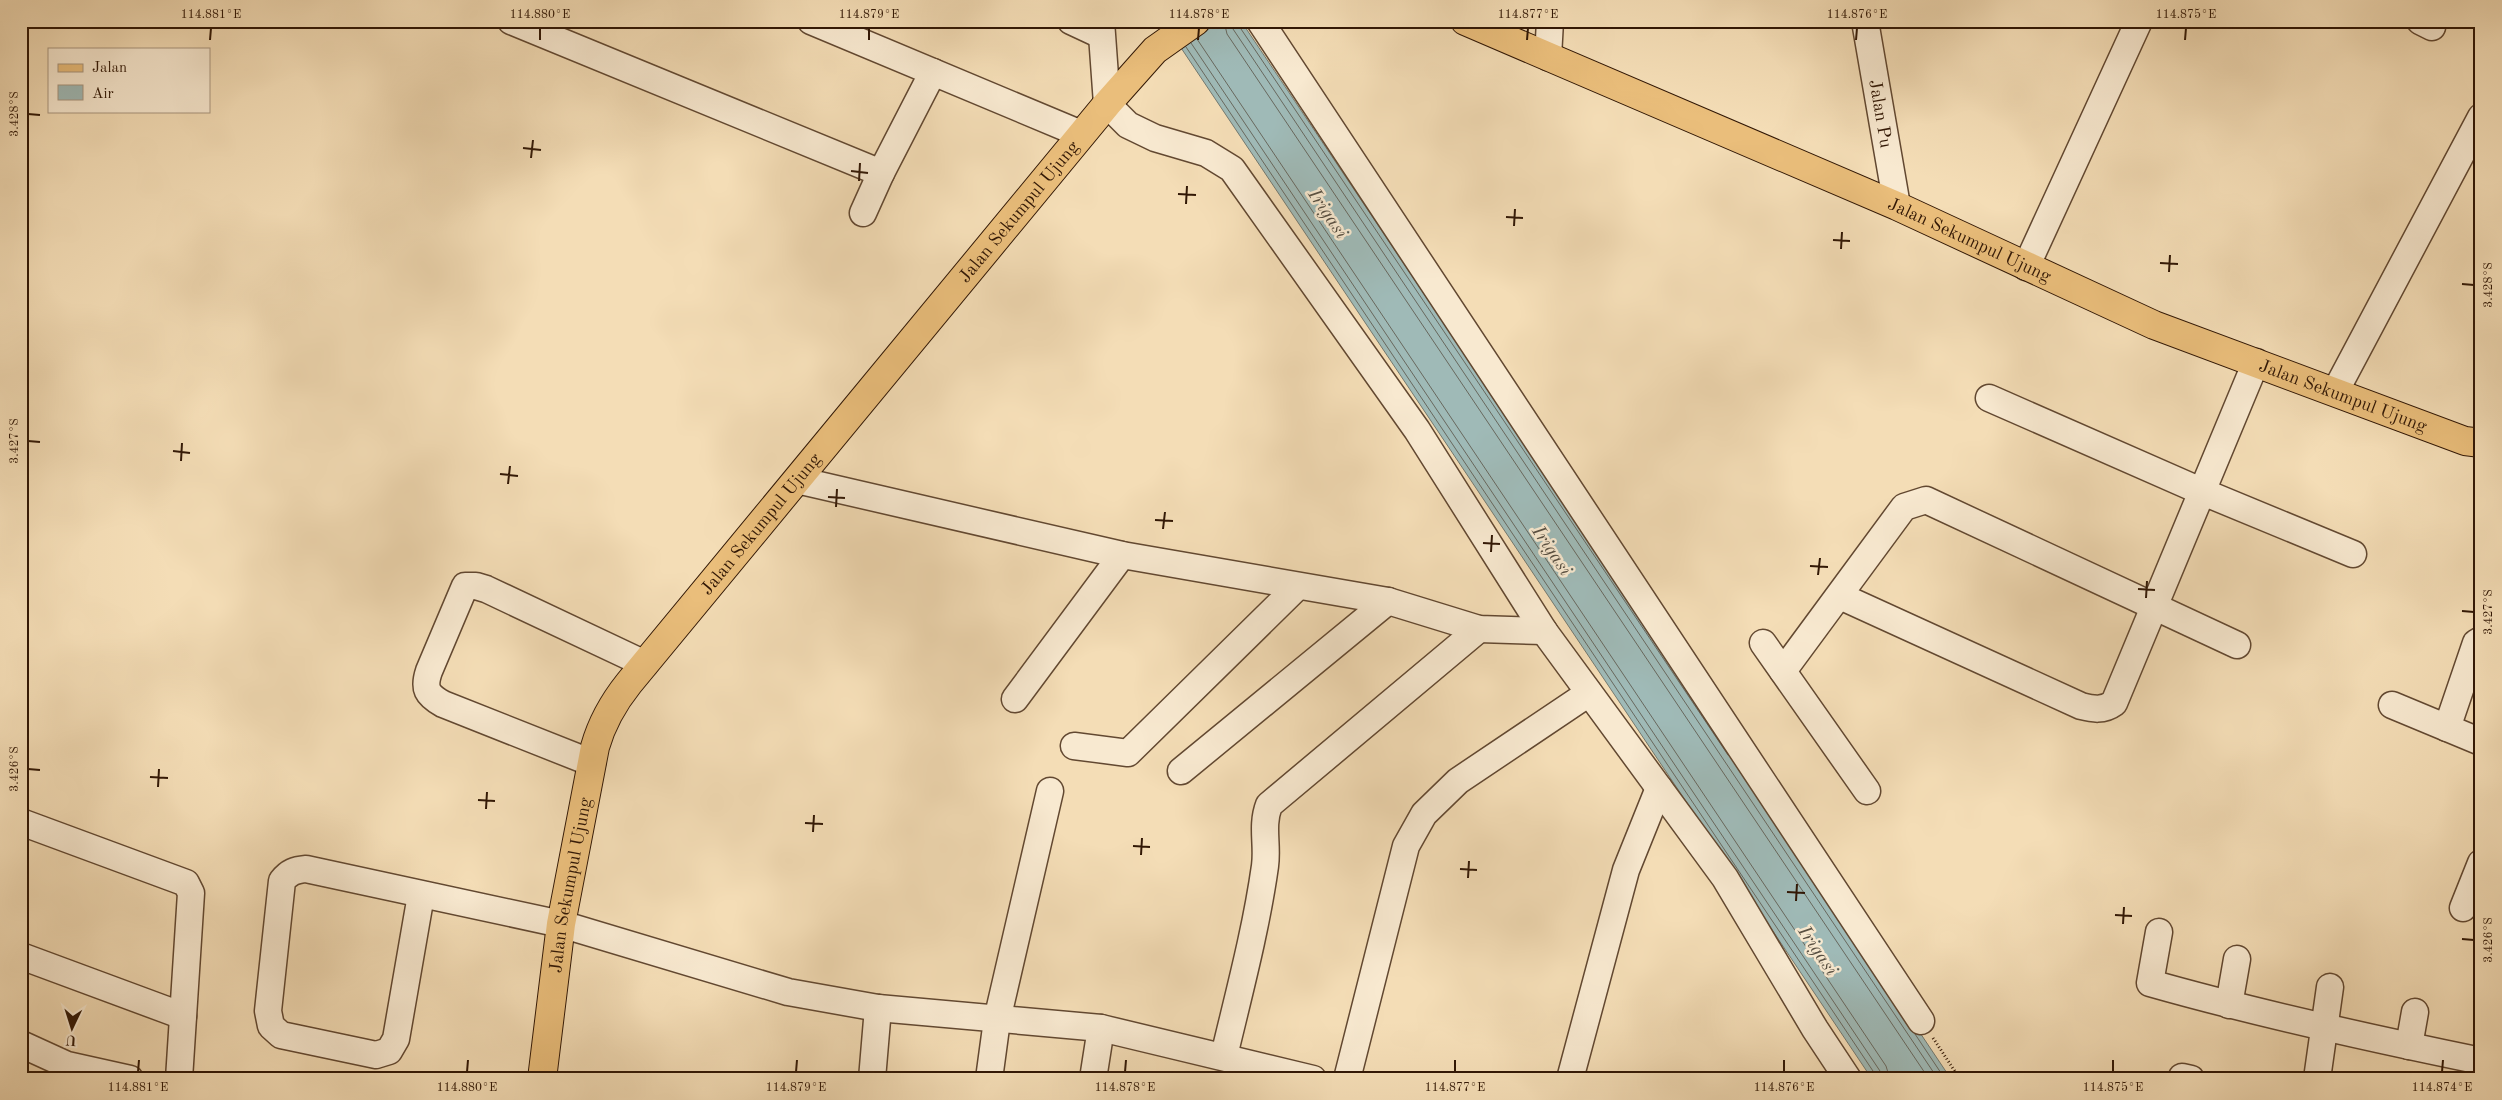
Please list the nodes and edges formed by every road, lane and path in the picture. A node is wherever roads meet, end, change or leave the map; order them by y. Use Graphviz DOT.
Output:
graph roads {
  1 [pos="511,21"];
  2 [pos="811,21"];
  3 [pos="1070,21"];
  4 [pos="1196,21"];
  5 [pos="1260,21"];
  6 [pos="1465,21"];
  7 [pos="1550,21"];
  8 [pos="1865,21"];
  9 [pos="2139,21"];
  10 [pos="1101,28"];
  11 [pos="1548,57"];
  12 [pos="933,72"];
  13 [pos="1107,104"];
  14 [pos="2481,117"];
  15 [pos="1082,134"];
  16 [pos="881,173"];
  17 [pos="1897,206"];
  18 [pos="863,213"];
  19 [pos="2026,267"];
  20 [pos="2256,362"];
  21 [pos="2335,392"];
  22 [pos="1989,398"];
  23 [pos="2481,443"];
  24 [pos="797,480"];
  25 [pos="2203,492"];
  26 [pos="2353,554"];
  27 [pos="1122,555"];
  28 [pos="1297,587"];
  29 [pos="1840,596"];
  30 [pos="1388,601"];
  31 [pos="2152,606"];
  32 [pos="1479,629"];
  33 [pos="1544,631"];
  34 [pos="2481,640"];
  35 [pos="1763,642"];
  36 [pos="2237,644"];
  37 [pos="645,664"];
  38 [pos="1783,671"];
  39 [pos="1589,693"];
  40 [pos="1015,699"];
  41 [pos="2392,706"];
  42 [pos="2447,728"];
  43 [pos="2481,742"];
  44 [pos="1074,746"];
  45 [pos="592,763"];
  46 [pos="1181,771"];
  47 [pos="1659,788"];
  48 [pos="1050,791"];
  49 [pos="1867,791"];
  50 [pos="21,822"];
  51 [pos="2481,863"];
  52 [pos="422,896"];
  53 [pos="2463,908"];
  54 [pos="561,924"];
  55 [pos="2159,932"];
  56 [pos="21,956"];
  57 [pos="2237,959"];
  58 [pos="2330,987"];
  59 [pos="2229,1006"];
  60 [pos="878,1008"];
  61 [pos="2415,1012"];
  62 [pos="183,1016"];
  63 [pos="997,1020"];
  64 [pos="1921,1021"];
  65 [pos="1101,1028"];
  66 [pos="2324,1028"];
  67 [pos="21,1044"];
  68 [pos="2409,1046"];
  69 [pos="1224,1056"];
  70 [pos="2481,1061"];
  71 [pos="66,1072"];
  72 [pos="130,1079"];
  73 [pos="179,1079"];
  74 [pos="542,1079"];
  75 [pos="872,1079"];
  76 [pos="989,1079"];
  77 [pos="1093,1079"];
  78 [pos="1312,1079"];
  79 [pos="1347,1079"];
  80 [pos="1570,1079"];
  81 [pos="1848,1079"];
  82 [pos="1960,1079"];
  83 [pos="2317,1079"];
  1 -- 16 [label="street"];
  2 -- 12 [label="street"];
  3 -- 10 [label="street"];
  4 -- 13 [label="main road, Jalan Sekumpul Ujung"];
  5 -- 64 [label="street"];
  6 -- 11 [label="main road, Jalan Sekumpul Ujung"];
  7 -- 11 [label="street"];
  8 -- 17 [label="street, Jalan Pu"];
  9 -- 19 [label="street"];
  10 -- 13 [label="street"];
  11 -- 17 [label="main road, Jalan Sekumpul Ujung"];
  12 -- 15 [label="street"];
  12 -- 16 [label="street"];
  13 -- 15 [label="main road, Jalan Sekumpul Ujung"];
  13 -- 33 [label="street"];
  14 -- 21 [label="street"];
  15 -- 24 [label="main road, Jalan Sekumpul Ujung"];
  16 -- 18 [label="street"];
  17 -- 19 [label="main road, Jalan Sekumpul Ujung"];
  19 -- 20 [label="main road, Jalan Sekumpul Ujung"];
  20 -- 21 [label="main road, Jalan Sekumpul Ujung"];
  20 -- 25 [label="street"];
  21 -- 23 [label="main road, Jalan Sekumpul Ujung"];
  22 -- 25 [label="street"];
  24 -- 27 [label="street"];
  24 -- 37 [label="main road, Jalan Sekumpul Ujung"];
  25 -- 26 [label="street"];
  25 -- 31 [label="street"];
  27 -- 28 [label="street"];
  27 -- 40 [label="street"];
  28 -- 30 [label="street"];
  28 -- 44 [label="street"];
  29 -- 31 [label="street"];
  29 -- 31 [label="street"];
  29 -- 38 [label="street"];
  30 -- 32 [label="street"];
  30 -- 46 [label="street"];
  31 -- 36 [label="street"];
  32 -- 33 [label="street"];
  32 -- 69 [label="street"];
  33 -- 39 [label="street"];
  34 -- 42 [label="street"];
  35 -- 38 [label="street"];
  37 -- 45 [label="main road, Jalan Sekumpul Ujung"];
  37 -- 45 [label="street"];
  38 -- 49 [label="street"];
  39 -- 47 [label="street"];
  39 -- 79 [label="street"];
  41 -- 42 [label="street"];
  42 -- 43 [label="street"];
  45 -- 54 [label="main road, Jalan Sekumpul Ujung"];
  47 -- 80 [label="street"];
  47 -- 81 [label="street"];
  48 -- 63 [label="street"];
  50 -- 62 [label="street"];
  51 -- 53 [label="street"];
  52 -- 52 [label="street"];
  52 -- 54 [label="street"];
  54 -- 60 [label="street"];
  54 -- 74 [label="main road, Jalan Sekumpul Ujung"];
  55 -- 59 [label="street"];
  56 -- 62 [label="street"];
  57 -- 59 [label="street"];
  58 -- 66 [label="street"];
  59 -- 66 [label="street"];
  60 -- 63 [label="street"];
  60 -- 75 [label="street"];
  61 -- 68 [label="street"];
  62 -- 73 [label="street"];
  63 -- 65 [label="street"];
  63 -- 76 [label="street"];
  64 -- 82 [label="path"];
  65 -- 69 [label="street"];
  65 -- 77 [label="street"];
  66 -- 68 [label="street"];
  66 -- 83 [label="street"];
  67 -- 71 [label="street"];
  68 -- 70 [label="street"];
  69 -- 78 [label="street"];
  71 -- 72 [label="street"];
}
